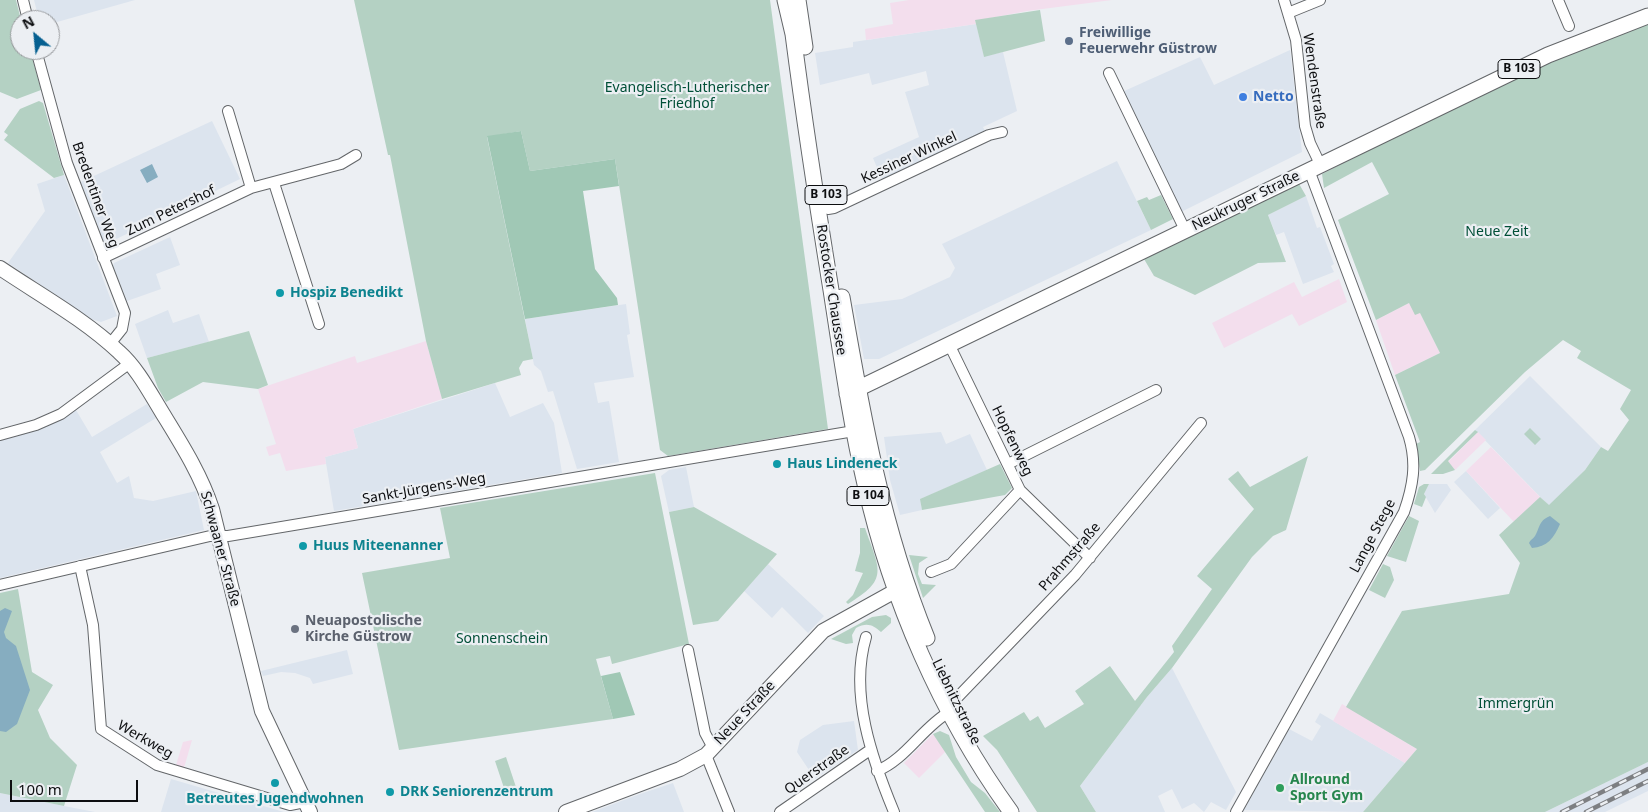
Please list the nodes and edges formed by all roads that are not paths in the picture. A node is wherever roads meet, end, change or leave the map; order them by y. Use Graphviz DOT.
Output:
graph roads {
  1 [pos="785,0"];
  2 [pos="798,0"];
  3 [pos="1284,0"];
  4 [pos="1320,0"];
  5 [pos="1558,0"];
  6 [pos="1288,13"];
  7 [pos="1648,16"];
  8 [pos="1569,26"];
  9 [pos="39,60"];
  10 [pos="1109,73"];
  11 [pos="228,111"];
  12 [pos="1002,132"];
  13 [pos="356,156"];
  14 [pos="1314,167"];
  15 [pos="274,182"];
  16 [pos="251,188"];
  17 [pos="828,209"];
  18 [pos="1185,230"];
  19 [pos="103,258"];
  20 [pos="0,268"];
  21 [pos="319,324"];
  22 [pos="110,344"];
  23 [pos="950,344"];
  24 [pos="130,363"];
  25 [pos="1156,390"];
  26 [pos="852,392"];
  27 [pos="1201,423"];
  28 [pos="854,431"];
  29 [pos="0,435"];
  30 [pos="1008,464"];
  31 [pos="1020,490"];
  32 [pos="219,536"];
  33 [pos="1090,558"];
  34 [pos="80,566"];
  35 [pos="931,572"];
  36 [pos="0,585"];
  37 [pos="901,587"];
  38 [pos="866,637"];
  39 [pos="688,650"];
  40 [pos="951,707"];
  41 [pos="870,750"];
  42 [pos="710,751"];
  43 [pos="877,771"];
  44 [pos="308,807"];
  45 [pos="566,812"];
  46 [pos="729,812"];
  47 [pos="780,812"];
  48 [pos="894,812"];
  49 [pos="1011,812"];
  50 [pos="1022,812"];
  51 [pos="1236,812"];
  1 -- 26 [label="main road, Rostocker Chaussee / B 103"];
  2 -- 17 [label="main road, Rostocker Chaussee / B 103"];
  3 -- 6 [label="street, Wendenstraße"];
  4 -- 6 [label="street"];
  5 -- 8 [label="street"];
  6 -- 14 [label="street, Wendenstraße"];
  7 -- 14 [label="main road, Neukruger Straße / B 103"];
  9 -- 19 [label="street, Bredentiner Weg"];
  10 -- 18 [label="street"];
  11 -- 16 [label="street"];
  12 -- 17 [label="street, Kessiner Winkel"];
  13 -- 15 [label="street, Zum Petershof"];
  14 -- 18 [label="main road, Neukruger Straße / B 103"];
  14 -- 51 [label="street, Lange Stege"];
  15 -- 16 [label="street, Zum Petershof"];
  15 -- 21 [label="street"];
  16 -- 19 [label="street, Zum Petershof"];
  17 -- 26 [label="main road, Rostocker Chaussee / B 103"];
  18 -- 23 [label="main road, Neukruger Straße / B 103"];
  19 -- 22 [label="street, Bredentiner Weg"];
  20 -- 22 [label="main road, Schwaaner Straße"];
  22 -- 24 [label="main road, Schwaaner Straße"];
  23 -- 26 [label="main road, Neukruger Straße / B 103"];
  23 -- 30 [label="street, Hopfenweg"];
  24 -- 29 [label="street"];
  24 -- 32 [label="main road, Schwaaner Straße"];
  25 -- 30 [label="street"];
  26 -- 28 [label="main road, Rostocker Chaussee / B 104"];
  26 -- 37 [label="main road, B 104"];
  27 -- 33 [label="street, Prahmstraße"];
  28 -- 32 [label="street, Sankt-Jürgens-Weg"];
  28 -- 37 [label="main road, B 104"];
  30 -- 31 [label="street, Hopfenweg"];
  31 -- 33 [label="street, Hopfenweg"];
  31 -- 35 [label="street"];
  32 -- 34 [label="street, Sankt-Jürgens-Weg"];
  32 -- 44 [label="main road, Schwaaner Straße"];
  33 -- 40 [label="street, Prahmstraße"];
  34 -- 36 [label="street, Sankt-Jürgens-Weg"];
  34 -- 44 [label="street, Werkweg"];
  37 -- 40 [label="main road, Liebnitzstraße / B 104"];
  37 -- 42 [label="main road, Neue Straße"];
  38 -- 41 [label="street"];
  39 -- 42 [label="street"];
  40 -- 43 [label="street, Prahmstraße"];
  40 -- 49 [label="main road, Liebnitzstraße / B 104"];
  40 -- 50 [label="main road, Liebnitzstraße / B 104"];
  41 -- 43 [label="street"];
  41 -- 47 [label="street, Querstraße"];
  42 -- 45 [label="main road, Neue Straße"];
  42 -- 46 [label="street"];
  43 -- 48 [label="street"];
}
